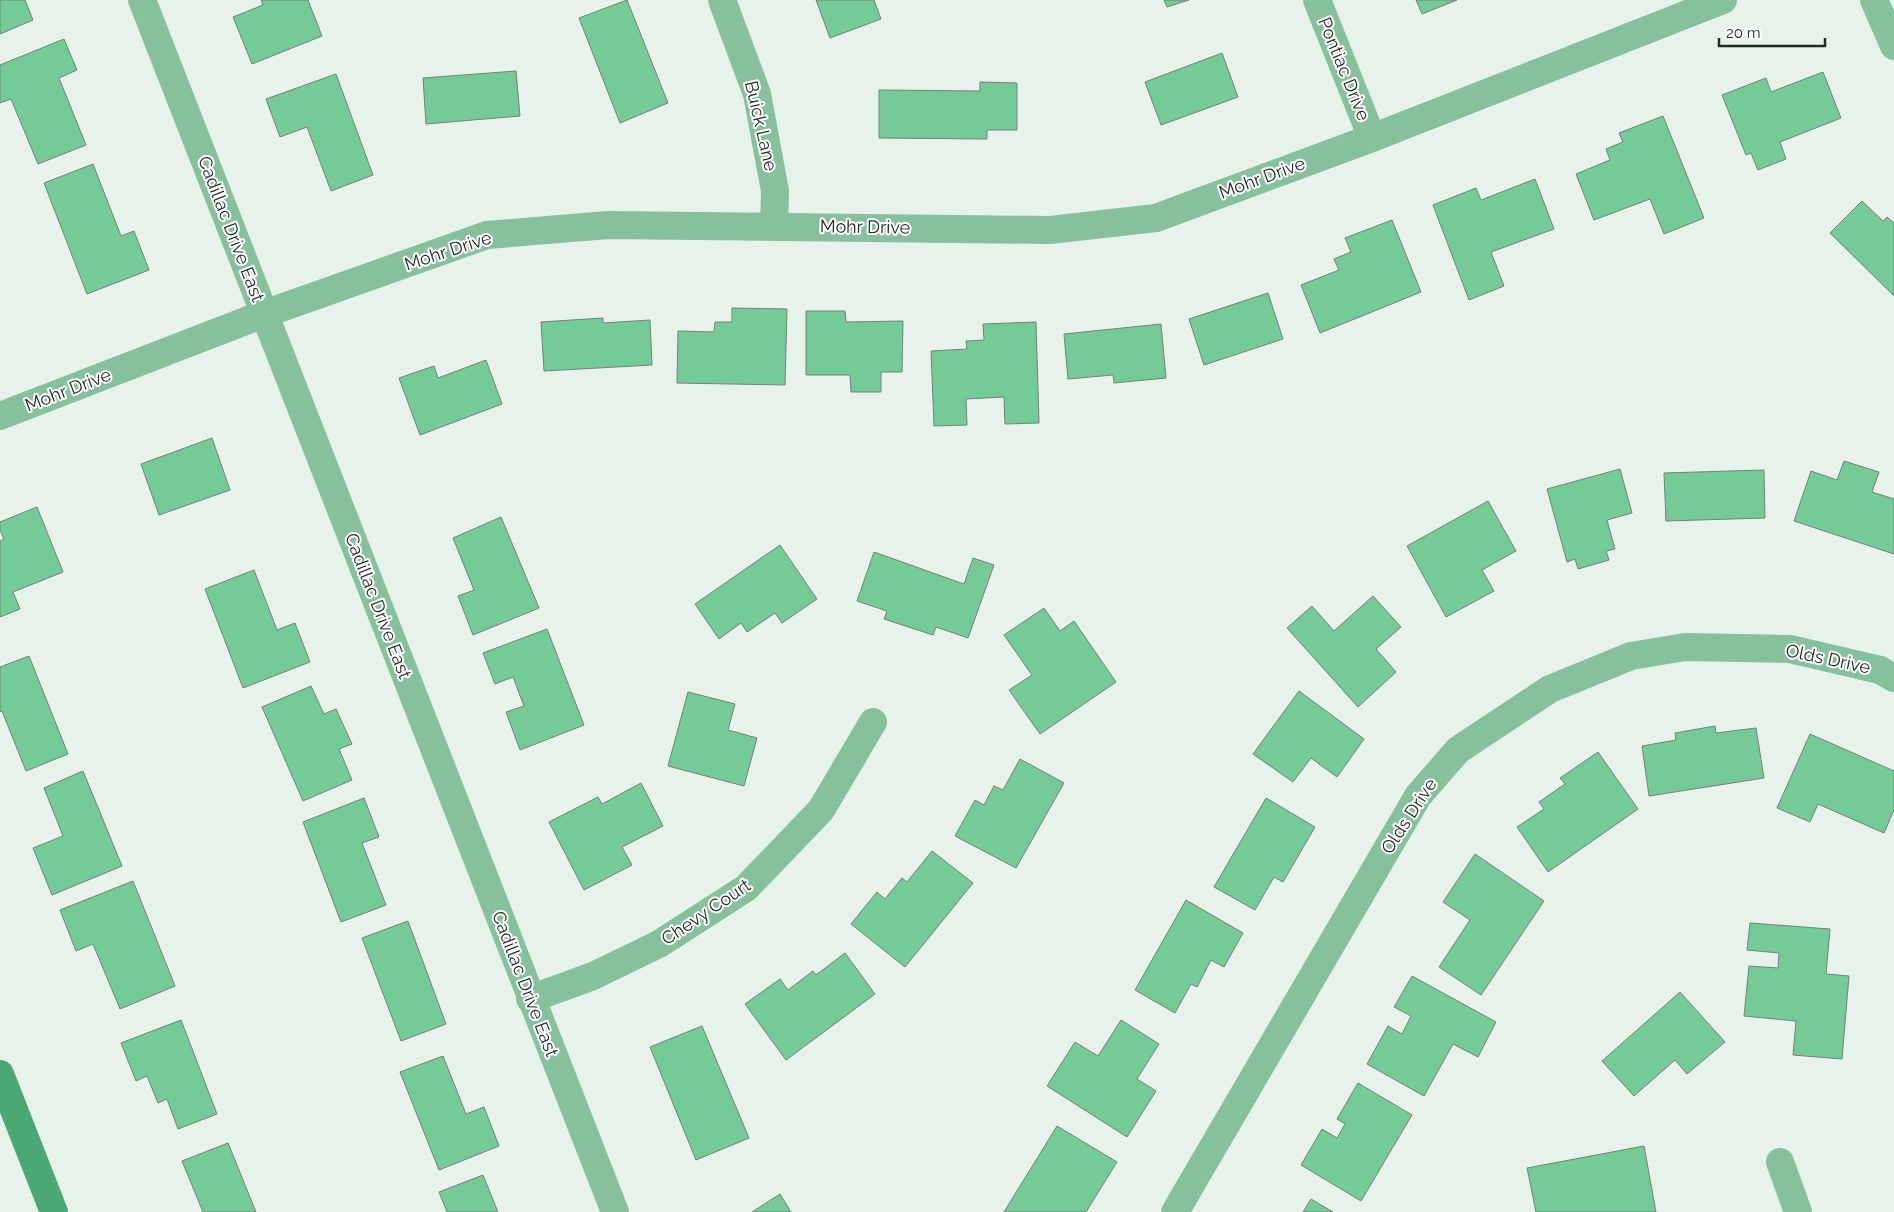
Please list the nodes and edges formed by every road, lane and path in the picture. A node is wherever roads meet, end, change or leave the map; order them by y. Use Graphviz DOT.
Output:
graph roads {
  1 [pos="142,0"];
  2 [pos="722,0"];
  3 [pos="1317,0"];
  4 [pos="1722,0"];
  5 [pos="1874,0"];
  6 [pos="1894,46"];
  7 [pos="1372,138"];
  8 [pos="774,226"];
  9 [pos="264,314"];
  10 [pos="0,416"];
  11 [pos="1894,678"];
  12 [pos="872,722"];
  13 [pos="530,999"];
  14 [pos="0,1074"];
  15 [pos="1780,1162"];
  16 [pos="54,1212"];
  17 [pos="615,1212"];
  18 [pos="1175,1212"];
  19 [pos="1798,1212"];
  1 -- 9 [label="street, Cadillac Drive East"];
  2 -- 8 [label="street, Buick Lane"];
  3 -- 7 [label="street, Pontiac Drive"];
  4 -- 7 [label="street, Mohr Drive"];
  5 -- 6 [label="street"];
  7 -- 8 [label="street, Mohr Drive"];
  8 -- 9 [label="street, Mohr Drive"];
  9 -- 10 [label="street, Mohr Drive"];
  9 -- 13 [label="street, Cadillac Drive East"];
  11 -- 18 [label="street, Olds Drive"];
  12 -- 13 [label="street, Chevy Court"];
  13 -- 17 [label="street, Cadillac Drive East"];
  14 -- 16 [label="street"];
  15 -- 19 [label="street"];
}
